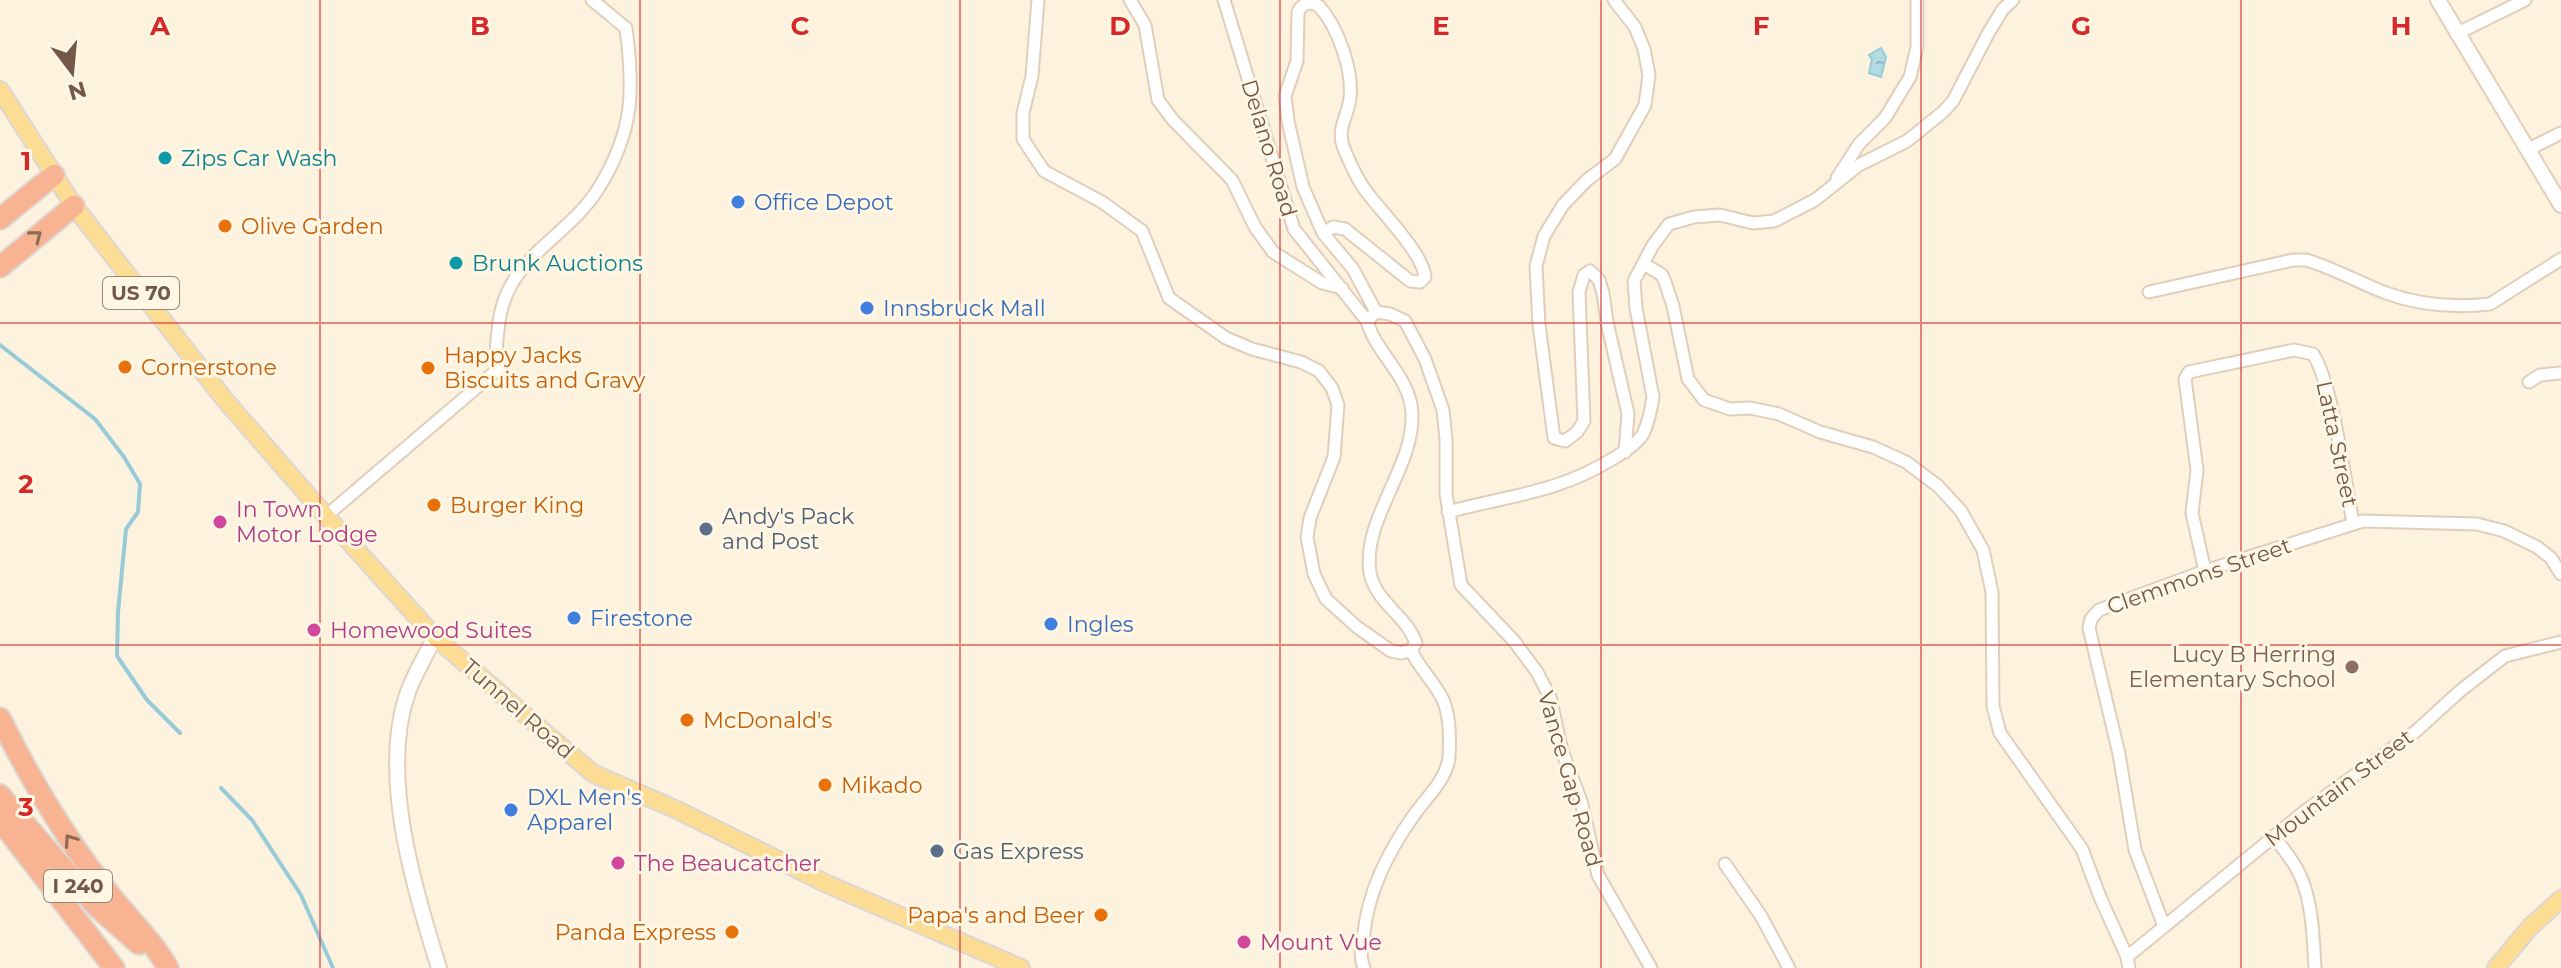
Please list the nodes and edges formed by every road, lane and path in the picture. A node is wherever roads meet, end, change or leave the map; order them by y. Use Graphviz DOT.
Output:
graph roads {
  1 [pos="592,0"];
  2 [pos="1038,0"];
  3 [pos="1130,0"];
  4 [pos="1224,0"];
  5 [pos="1614,0"];
  6 [pos="1917,0"];
  7 [pos="2013,0"];
  8 [pos="2438,0"];
  9 [pos="2525,0"];
  10 [pos="2456,34"];
  11 [pos="0,90"];
  12 [pos="2561,133"];
  13 [pos="2529,149"];
  14 [pos="54,175"];
  15 [pos="1830,188"];
  16 [pos="2561,205"];
  17 [pos="74,206"];
  18 [pos="0,219"];
  19 [pos="1323,233"];
  20 [pos="2561,259"];
  21 [pos="1644,264"];
  22 [pos="0,267"];
  23 [pos="1343,288"];
  24 [pos="2149,292"];
  25 [pos="1376,312"];
  26 [pos="1367,321"];
  27 [pos="2561,373"];
  28 [pos="2529,382"];
  29 [pos="1625,452"];
  30 [pos="1448,512"];
  31 [pos="326,516"];
  32 [pos="2353,523"];
  33 [pos="2205,571"];
  34 [pos="2561,574"];
  35 [pos="435,637"];
  36 [pos="2561,642"];
  37 [pos="1411,650"];
  38 [pos="0,718"];
  39 [pos="0,795"];
  40 [pos="0,820"];
  41 [pos="2274,836"];
  42 [pos="1725,864"];
  43 [pos="2561,899"];
  44 [pos="2164,926"];
  45 [pos="2128,963"];
  46 [pos="114,968"];
  47 [pos="167,968"];
  48 [pos="439,968"];
  49 [pos="1021,968"];
  50 [pos="1364,968"];
  51 [pos="1651,968"];
  52 [pos="1789,968"];
  53 [pos="2315,968"];
  54 [pos="2496,968"];
  1 -- 31 [label="street"];
  2 -- 37 [label="street"];
  3 -- 23 [label="street"];
  4 -- 23 [label="street, Delano Road"];
  5 -- 29 [label="street"];
  6 -- 15 [label="street"];
  7 -- 15 [label="street"];
  8 -- 10 [label="main road"];
  9 -- 10 [label="street"];
  10 -- 13 [label="main road"];
  11 -- 14 [label="main road, Tunnel Road / US 70"];
  12 -- 13 [label="street"];
  13 -- 16 [label="main road"];
  14 -- 17 [label="main road, Tunnel Road / US 70"];
  14 -- 18 [label="highway"];
  15 -- 21 [label="street"];
  22 -- 17 [label="highway, one-way"];
  17 -- 31 [label="main road, Tunnel Road / US 70"];
  19 -- 19 [label="street"];
  19 -- 25 [label="street"];
  20 -- 24 [label="street"];
  21 -- 29 [label="street"];
  21 -- 45 [label="street"];
  23 -- 26 [label="street, Delano Road"];
  25 -- 26 [label="street"];
  25 -- 30 [label="street, Vance Gap Road"];
  26 -- 37 [label="street, Delano Road"];
  27 -- 28 [label="street"];
  29 -- 30 [label="street"];
  30 -- 51 [label="street, Vance Gap Road"];
  31 -- 35 [label="main road, Tunnel Road / US 70"];
  32 -- 33 [label="street, Clemmons Street"];
  32 -- 33 [label="street, Latta Street"];
  32 -- 34 [label="street, Clemmons Street"];
  33 -- 44 [label="street, Clemmons Street"];
  35 -- 48 [label="main road"];
  35 -- 49 [label="main road, Tunnel Road / US 70"];
  36 -- 41 [label="street, Mountain Street"];
  37 -- 50 [label="street, Delano Road"];
  47 -- 38 [label="highway, one-way"];
  39 -- 47 [label="highway, I 240"];
  40 -- 46 [label="highway"];
  41 -- 44 [label="street, Mountain Street"];
  41 -- 53 [label="street"];
  42 -- 52 [label="street"];
  43 -- 54 [label="main road"];
  44 -- 45 [label="street, Mountain Street"];
}
